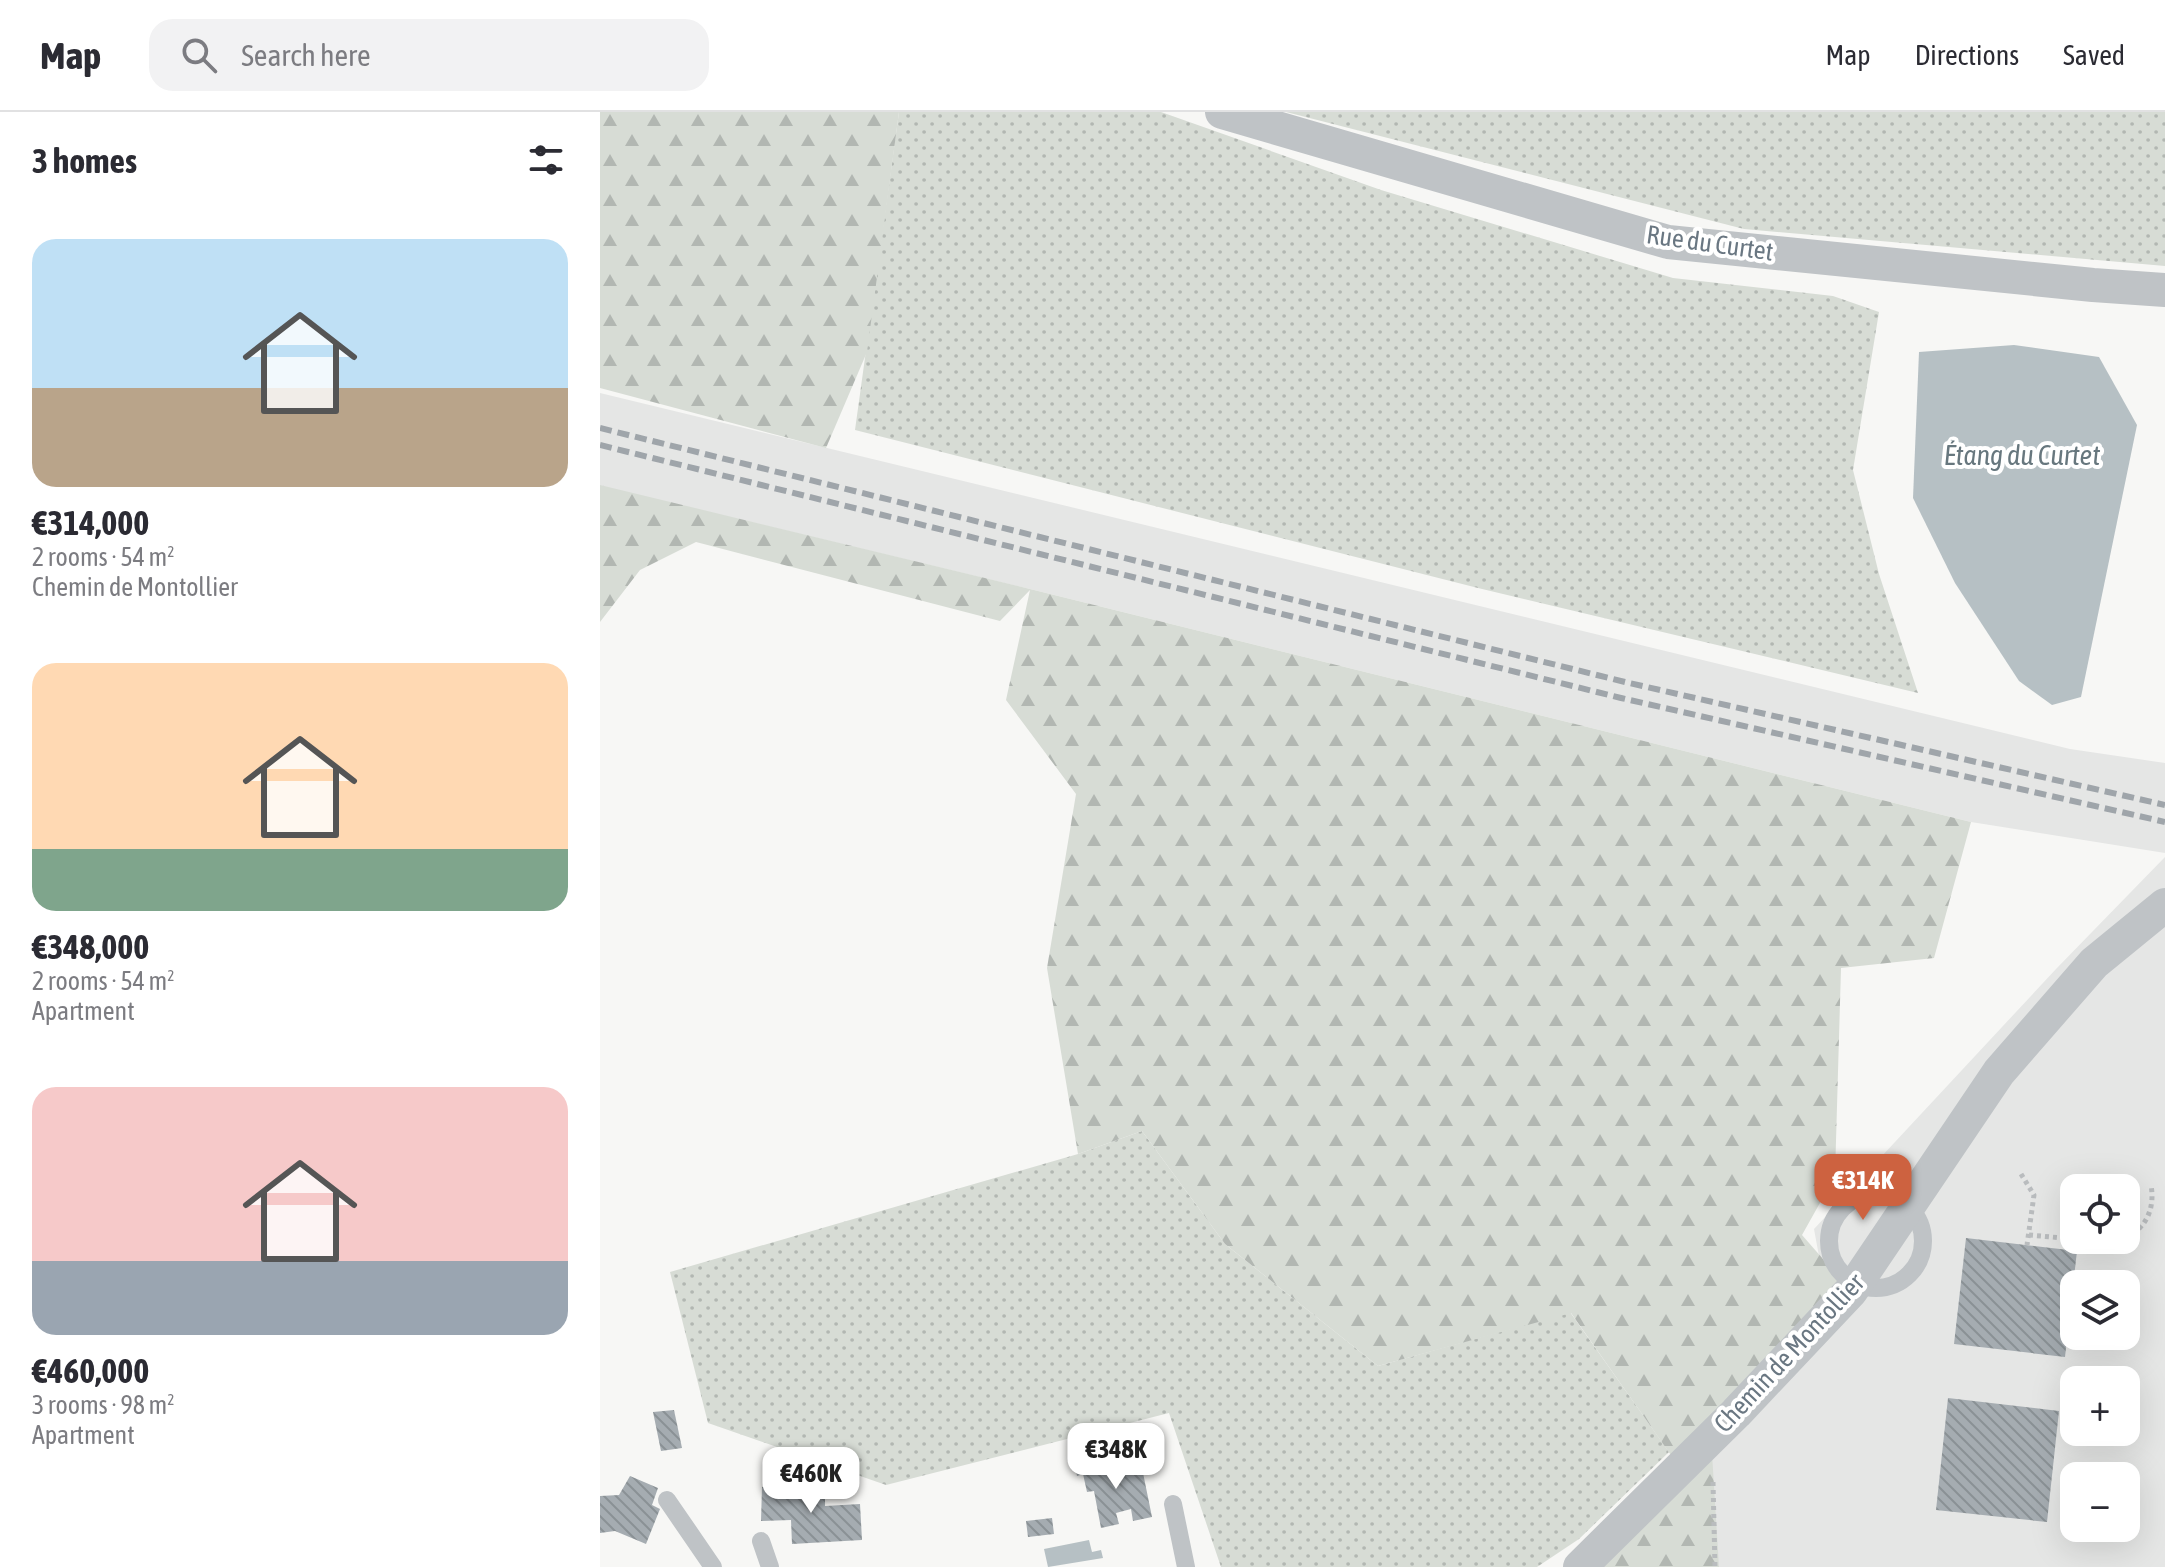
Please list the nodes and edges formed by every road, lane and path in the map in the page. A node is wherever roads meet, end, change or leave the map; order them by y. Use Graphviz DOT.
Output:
graph roads {
  1 [pos="1222,112"];
  2 [pos="1256,118"];
  3 [pos="2165,290"];
  4 [pos="2165,905"];
  5 [pos="2021,1174"];
  6 [pos="2151,1185"];
  7 [pos="1909,1207"];
  8 [pos="2140,1229"];
  9 [pos="2029,1235"];
  10 [pos="2060,1238"];
  11 [pos="2027,1245"];
  12 [pos="1857,1283"];
  13 [pos="1711,1437"];
  14 [pos="667,1500"];
  15 [pos="1173,1504"];
  16 [pos="761,1541"];
  17 [pos="713,1567"];
  18 [pos="770,1567"];
  19 [pos="1186,1567"];
  20 [pos="1580,1567"];
  21 [pos="1715,1567"];
  1 -- 2 [label="street, Rue du Curtet"];
  2 -- 3 [label="street, Rue du Curtet"];
  4 -- 7 [label="street, Chemin de Montollier"];
  5 -- 9 [label="path"];
  6 -- 8 [label="path"];
  7 -- 12 [label="street, Chemin de Montollier"];
  7 -- 12 [label="lane"];
  9 -- 10 [label="path"];
  9 -- 11 [label="path"];
  12 -- 13 [label="street, Chemin de Montollier"];
  13 -- 20 [label="street, Chemin de Montollier"];
  13 -- 21 [label="path"];
  14 -- 17 [label="lane"];
  15 -- 19 [label="lane"];
  16 -- 18 [label="lane"];
}
